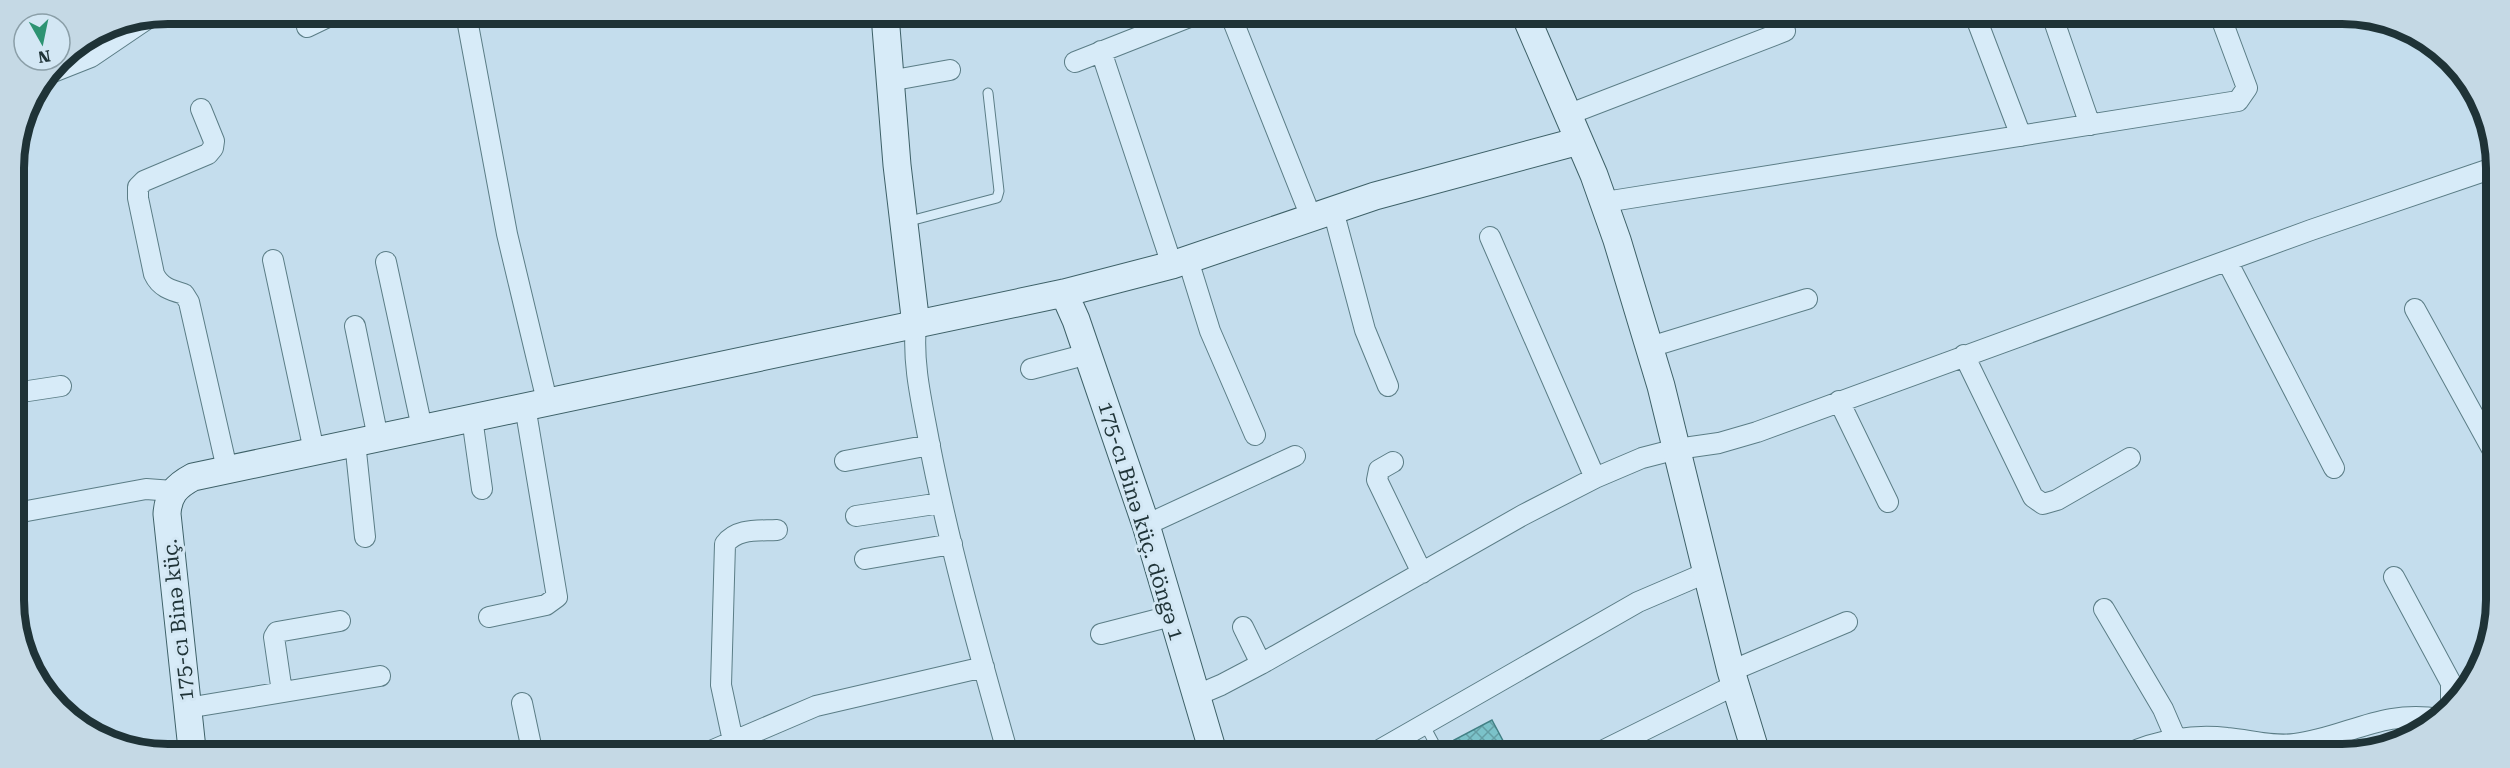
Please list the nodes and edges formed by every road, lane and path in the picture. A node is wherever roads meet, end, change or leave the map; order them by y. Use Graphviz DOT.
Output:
graph roads {
  1 [pos="314,24"];
  2 [pos="468,24"];
  3 [pos="886,24"];
  4 [pos="1171,24"];
  5 [pos="1235,24"];
  6 [pos="1529,24"];
  7 [pos="1978,24"];
  8 [pos="2055,24"];
  9 [pos="2223,24"];
  10 [pos="308,27"];
  11 [pos="133,29"];
  12 [pos="1785,31"];
  13 [pos="1101,51"];
  14 [pos="1075,62"];
  15 [pos="66,67"];
  16 [pos="950,70"];
  17 [pos="889,81"];
  18 [pos="988,93"];
  19 [pos="201,109"];
  20 [pos="1567,115"];
  21 [pos="2091,125"];
  22 [pos="2021,136"];
  23 [pos="1579,141"];
  24 [pos="2486,170"];
  25 [pos="1605,202"];
  26 [pos="1322,213"];
  27 [pos="904,223"];
  28 [pos="1490,237"];
  29 [pos="273,260"];
  30 [pos="2227,261"];
  31 [pos="386,262"];
  32 [pos="1180,263"];
  33 [pos="1064,293"];
  34 [pos="1807,299"];
  35 [pos="2415,309"];
  36 [pos="916,325"];
  37 [pos="356,326"];
  38 [pos="1650,347"];
  39 [pos="1088,354"];
  40 [pos="1964,355"];
  41 [pos="1031,369"];
  42 [pos="61,386"];
  43 [pos="1388,386"];
  44 [pos="24,392"];
  45 [pos="1839,401"];
  46 [pos="536,404"];
  47 [pos="472,418"];
  48 [pos="422,428"];
  49 [pos="1255,435"];
  50 [pos="2486,438"];
  51 [pos="367,440"];
  52 [pos="930,445"];
  53 [pos="1677,449"];
  54 [pos="314,451"];
  55 [pos="1295,456"];
  56 [pos="2130,458"];
  57 [pos="844,461"];
  58 [pos="1393,462"];
  59 [pos="2334,468"];
  60 [pos="227,469"];
  61 [pos="1594,478"];
  62 [pos="482,489"];
  63 [pos="173,491"];
  64 [pos="1888,502"];
  65 [pos="941,503"];
  66 [pos="24,512"];
  67 [pos="856,516"];
  68 [pos="1146,525"];
  69 [pos="777,530"];
  70 [pos="365,537"];
  71 [pos="952,544"];
  72 [pos="865,559"];
  73 [pos="1708,572"];
  74 [pos="1422,573"];
  75 [pos="2394,577"];
  76 [pos="2104,609"];
  77 [pos="1171,616"];
  78 [pos="489,617"];
  79 [pos="340,621"];
  80 [pos="1847,622"];
  81 [pos="1243,627"];
  82 [pos="1101,634"];
  83 [pos="1261,664"];
  84 [pos="984,667"];
  85 [pos="380,676"];
  86 [pos="1733,678"];
  87 [pos="282,692"];
  88 [pos="2451,694"];
  89 [pos="1195,696"];
  90 [pos="522,703"];
  91 [pos="187,708"];
  92 [pos="2425,718"];
  93 [pos="1425,724"];
  94 [pos="2176,739"];
  95 [pos="733,741"];
  96 [pos="191,744"];
  97 [pos="531,744"];
  98 [pos="726,744"];
  99 [pos="1005,744"];
  100 [pos="1210,744"];
  101 [pos="1390,744"];
  102 [pos="1435,744"];
  103 [pos="1614,744"];
  104 [pos="1753,744"];
  105 [pos="2153,744"];
  106 [pos="2222,744"];
  107 [pos="2285,744"];
  1 -- 10 [label="street"];
  2 -- 46 [label="street"];
  3 -- 17 [label="street"];
  4 -- 13 [label="street"];
  5 -- 26 [label="street"];
  6 -- 20 [label="street"];
  7 -- 22 [label="street"];
  8 -- 21 [label="street"];
  9 -- 21 [label="street"];
  11 -- 15 [label="street"];
  12 -- 20 [label="street"];
  13 -- 14 [label="street"];
  13 -- 32 [label="street"];
  16 -- 17 [label="street"];
  17 -- 27 [label="street"];
  18 -- 27 [label="lane"];
  19 -- 60 [label="street"];
  20 -- 23 [label="street"];
  21 -- 22 [label="street"];
  22 -- 25 [label="street"];
  23 -- 25 [label="street"];
  23 -- 26 [label="street"];
  24 -- 30 [label="street"];
  25 -- 38 [label="street"];
  26 -- 32 [label="street"];
  26 -- 43 [label="street"];
  27 -- 36 [label="street"];
  28 -- 61 [label="street"];
  29 -- 54 [label="street"];
  30 -- 40 [label="street"];
  30 -- 59 [label="street"];
  31 -- 48 [label="street"];
  32 -- 33 [label="street"];
  32 -- 49 [label="street"];
  33 -- 36 [label="street"];
  33 -- 39 [label="street, 175-cı Binə küç. döngə 1"];
  34 -- 38 [label="street"];
  35 -- 50 [label="street"];
  36 -- 46 [label="street"];
  36 -- 52 [label="street"];
  37 -- 51 [label="street"];
  38 -- 53 [label="street"];
  39 -- 41 [label="street"];
  39 -- 68 [label="street, 175-cı Binə küç. döngə 1"];
  40 -- 45 [label="street"];
  40 -- 56 [label="street"];
  42 -- 44 [label="street"];
  45 -- 53 [label="street"];
  45 -- 64 [label="street"];
  46 -- 47 [label="street"];
  46 -- 78 [label="street"];
  47 -- 48 [label="street"];
  47 -- 62 [label="street"];
  48 -- 51 [label="street"];
  51 -- 54 [label="street"];
  51 -- 70 [label="street"];
  52 -- 57 [label="street"];
  52 -- 65 [label="street"];
  53 -- 61 [label="street"];
  53 -- 73 [label="street"];
  54 -- 60 [label="street"];
  55 -- 68 [label="street"];
  58 -- 74 [label="street"];
  60 -- 63 [label="street"];
  61 -- 74 [label="street"];
  63 -- 66 [label="street"];
  63 -- 91 [label="street, 175-cı Binə küç."];
  65 -- 67 [label="street"];
  65 -- 71 [label="street"];
  68 -- 77 [label="street, 175-cı Binə küç. döngə 1"];
  69 -- 95 [label="street"];
  71 -- 72 [label="street"];
  71 -- 84 [label="street"];
  73 -- 86 [label="street"];
  73 -- 93 [label="street"];
  74 -- 83 [label="street"];
  75 -- 88 [label="street"];
  76 -- 94 [label="street"];
  77 -- 82 [label="street"];
  77 -- 89 [label="street, 175-cı Binə küç. döngə 1"];
  79 -- 87 [label="street"];
  80 -- 86 [label="street"];
  81 -- 83 [label="street"];
  83 -- 89 [label="street"];
  84 -- 95 [label="street"];
  84 -- 99 [label="street"];
  85 -- 87 [label="street"];
  86 -- 103 [label="street"];
  86 -- 104 [label="street"];
  87 -- 91 [label="street"];
  89 -- 100 [label="street, 175-cı Binə küç. döngə 1"];
  90 -- 97 [label="street"];
  91 -- 96 [label="street, 175-cı Binə küç."];
  92 -- 107 [label="street"];
  93 -- 101 [label="street"];
  93 -- 102 [label="lane"];
  94 -- 105 [label="street"];
  94 -- 106 [label="street"];
  95 -- 98 [label="street"];
}
